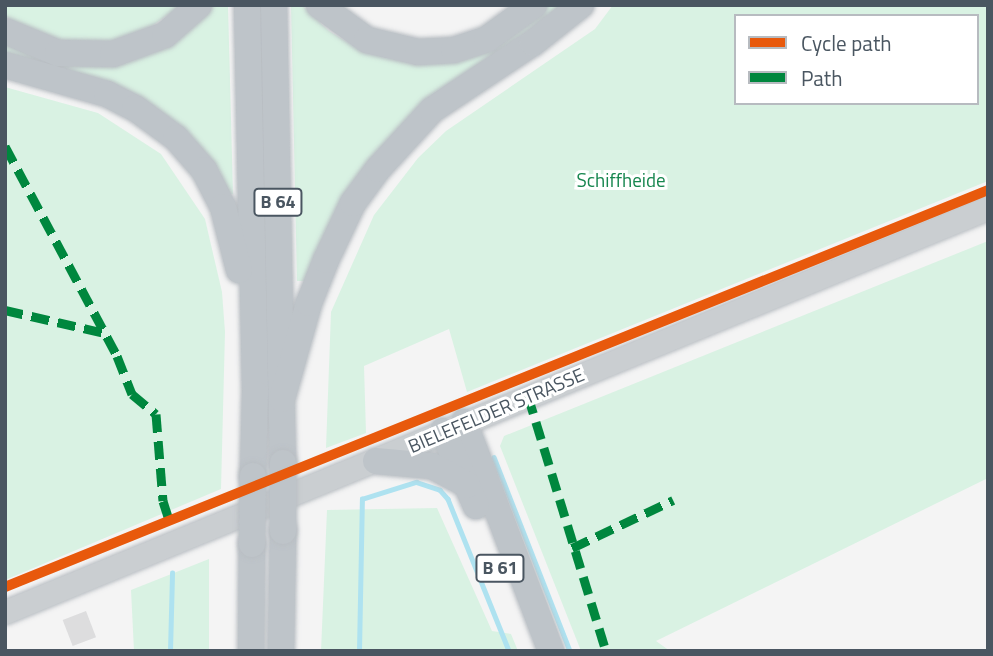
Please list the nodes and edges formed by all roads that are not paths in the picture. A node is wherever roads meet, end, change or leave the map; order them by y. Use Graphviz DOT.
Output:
graph roads {
  1 [pos="200,5"];
  2 [pos="247,5"];
  3 [pos="274,5"];
  4 [pos="318,5"];
  5 [pos="534,5"];
  6 [pos="581,5"];
  7 [pos="5,31"];
  8 [pos="5,65"];
  9 [pos="988,208"];
  10 [pos="255,394"];
  11 [pos="282,399"];
  12 [pos="453,426"];
  13 [pos="376,461"];
  14 [pos="467,485"];
  15 [pos="282,582"];
  16 [pos="5,612"];
  17 [pos="251,651"];
  18 [pos="281,651"];
  19 [pos="289,651"];
  20 [pos="533,651"];
  21 [pos="551,651"];
  1 -- 7 [label="highway"];
  2 -- 10 [label="highway, B 64"];
  3 -- 11 [label="highway, B 64"];
  4 -- 5 [label="highway"];
  6 -- 11 [label="highway"];
  8 -- 10 [label="highway"];
  9 -- 12 [label="main road, BIELEFELDER STRASSE"];
  10 -- 17 [label="highway, B 64, bridge"];
  11 -- 15 [label="highway, B 64, bridge"];
  12 -- 13 [label="main road, BIELEFELDER STRASSE"];
  12 -- 14 [label="highway"];
  12 -- 21 [label="highway"];
  13 -- 14 [label="highway"];
  13 -- 16 [label="main road, BIELEFELDER STRASSE"];
  14 -- 20 [label="highway, B 61"];
  15 -- 18 [label="highway, B 64"];
  15 -- 19 [label="highway"];
}
